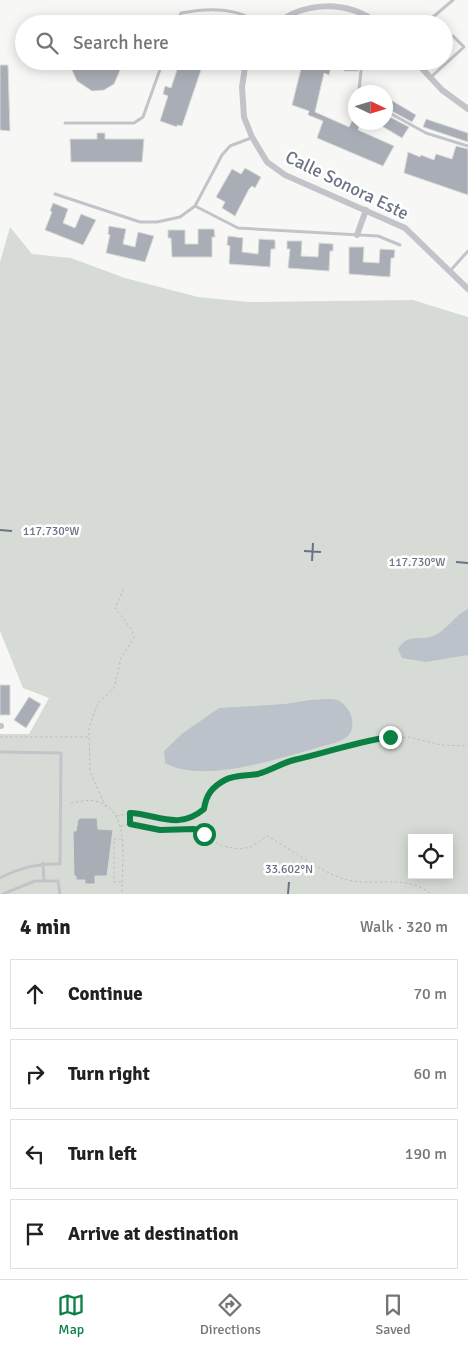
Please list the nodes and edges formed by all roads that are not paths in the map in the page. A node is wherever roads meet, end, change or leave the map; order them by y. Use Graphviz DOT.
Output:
graph roads {
  1 [pos="453,0"];
  2 [pos="180,15"];
  3 [pos="239,15"];
  4 [pos="290,15"];
  5 [pos="362,15"];
  6 [pos="434,15"];
  7 [pos="453,36"];
  8 [pos="453,57"];
  9 [pos="160,70"];
  10 [pos="245,70"];
  11 [pos="361,70"];
  12 [pos="423,70"];
  13 [pos="440,70"];
  14 [pos="431,78"];
  15 [pos="360,85"];
  16 [pos="468,109"];
  17 [pos="393,116"];
  18 [pos="65,123"];
  19 [pos="252,138"];
  20 [pos="468,146"];
  21 [pos="55,194"];
  22 [pos="195,206"];
  23 [pos="366,210"];
  24 [pos="357,235"];
  25 [pos="400,245"];
  26 [pos="468,251"];
  27 [pos="450,271"];
  28 [pos="468,289"];
  29 [pos="0,752"];
  30 [pos="43,864"];
  31 [pos="0,878"];
  32 [pos="44,881"];
  33 [pos="3,894"];
  34 [pos="60,894"];
  1 -- 6 [label="lane"];
  2 -- 3 [label="lane"];
  4 -- 5 [label="street"];
  7 -- 8 [label="lane"];
  9 -- 18 [label="lane"];
  10 -- 19 [label="street, Calle Sonora Este"];
  11 -- 15 [label="lane"];
  12 -- 14 [label="street"];
  13 -- 14 [label="lane"];
  14 -- 16 [label="street"];
  17 -- 20 [label="lane"];
  19 -- 22 [label="lane"];
  19 -- 23 [label="street, Calle Sonora Este"];
  21 -- 22 [label="lane"];
  22 -- 24 [label="lane"];
  23 -- 24 [label="street"];
  23 -- 27 [label="street, Calle Sonora Este"];
  24 -- 25 [label="lane"];
  26 -- 27 [label="lane"];
  27 -- 28 [label="street, Calle Sonora Este"];
  29 -- 30 [label="lane"];
  30 -- 31 [label="lane"];
  30 -- 32 [label="lane"];
  32 -- 33 [label="lane"];
  32 -- 34 [label="lane"];
}
